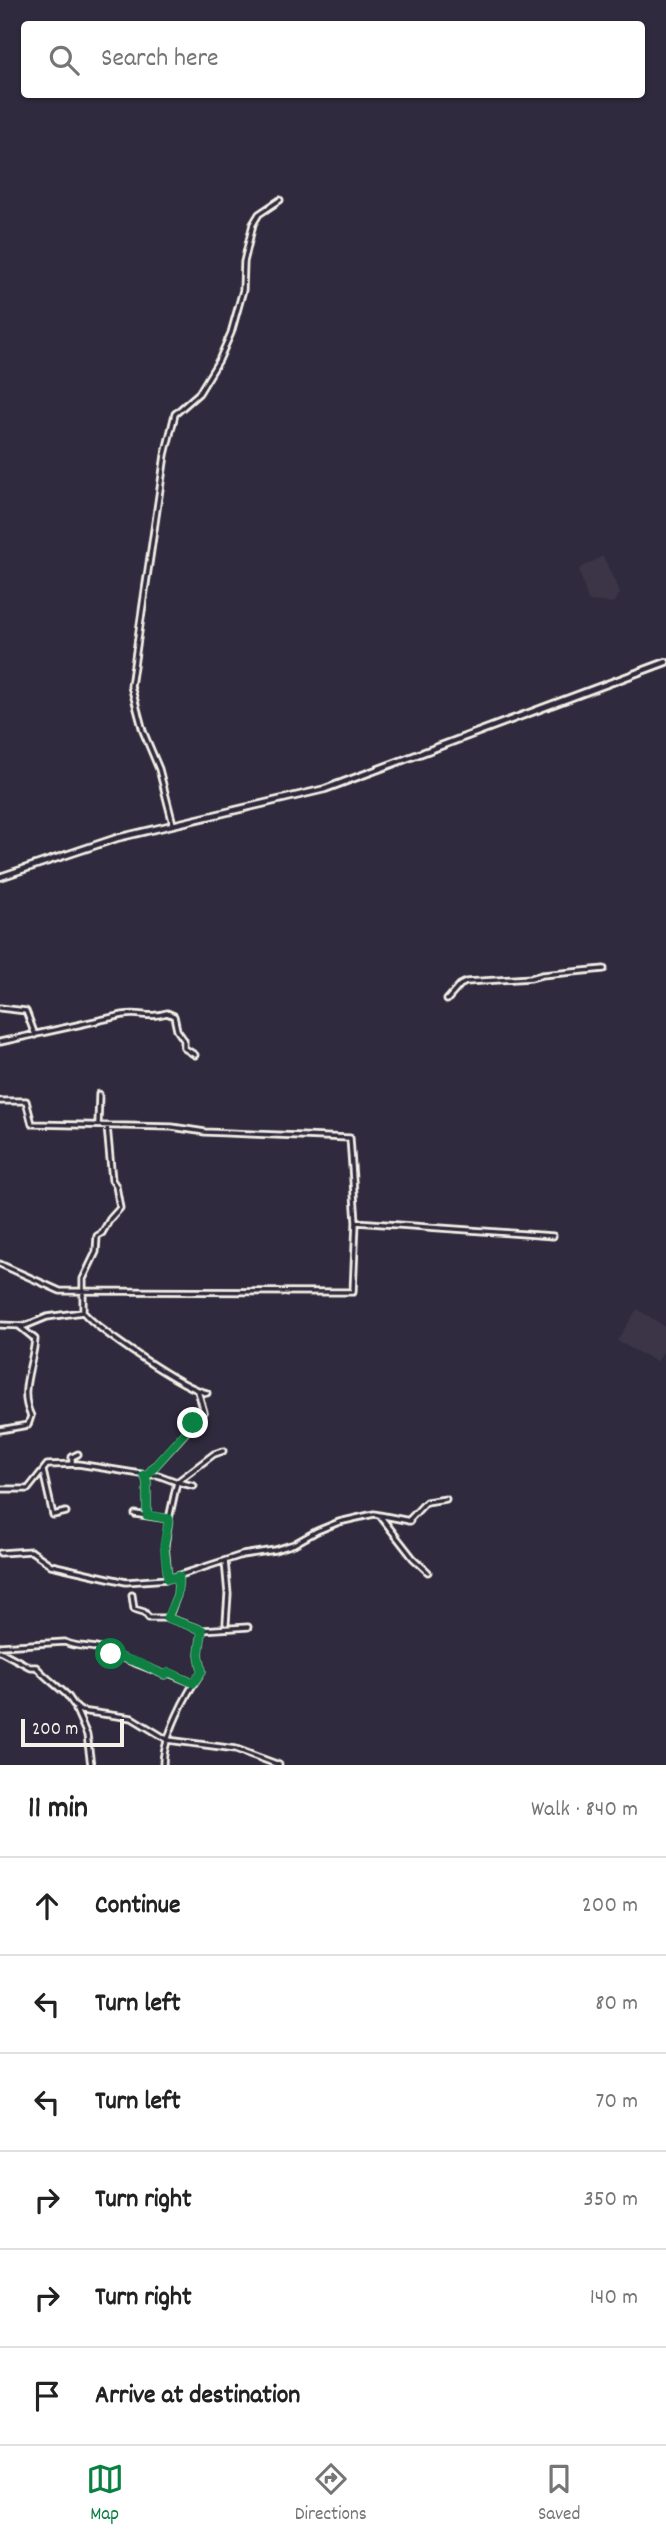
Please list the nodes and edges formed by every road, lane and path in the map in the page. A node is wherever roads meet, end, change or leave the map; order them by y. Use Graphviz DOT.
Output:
graph roads {
  1 [pos="280,200"];
  2 [pos="666,662"];
  3 [pos="173,825"];
  4 [pos="0,877"];
  5 [pos="604,969"];
  6 [pos="447,1000"];
  7 [pos="0,1008"];
  8 [pos="35,1035"];
  9 [pos="0,1042"];
  10 [pos="195,1055"];
  11 [pos="99,1094"];
  12 [pos="0,1101"];
  13 [pos="98,1125"];
  14 [pos="107,1126"];
  15 [pos="356,1222"];
  16 [pos="552,1236"];
  17 [pos="0,1264"];
  18 [pos="82,1291"];
  19 [pos="83,1312"];
  20 [pos="0,1325"];
  21 [pos="19,1326"];
  22 [pos="198,1391"];
  23 [pos="207,1393"];
  24 [pos="0,1430"];
  25 [pos="223,1451"];
  26 [pos="78,1454"];
  27 [pos="72,1464"];
  28 [pos="43,1471"];
  29 [pos="146,1475"];
  30 [pos="177,1482"];
  31 [pos="194,1486"];
  32 [pos="0,1489"];
  33 [pos="446,1499"];
  34 [pos="66,1513"];
  35 [pos="135,1514"];
  36 [pos="147,1515"];
  37 [pos="380,1516"];
  38 [pos="169,1519"];
  39 [pos="0,1553"];
  40 [pos="225,1561"];
  41 [pos="428,1572"];
  42 [pos="179,1576"];
  43 [pos="168,1579"];
  44 [pos="132,1595"];
  45 [pos="167,1618"];
  46 [pos="226,1623"];
  47 [pos="248,1627"];
  48 [pos="202,1630"];
  49 [pos="0,1646"];
  50 [pos="0,1651"];
  51 [pos="193,1683"];
  52 [pos="76,1709"];
  53 [pos="168,1740"];
  54 [pos="91,1765"];
  55 [pos="163,1765"];
  56 [pos="279,1765"];
  1 -- 3 [label="street"];
  2 -- 3 [label="main road"];
  3 -- 4 [label="main road"];
  5 -- 6 [label="street"];
  7 -- 8 [label="street"];
  8 -- 9 [label="street"];
  8 -- 10 [label="street"];
  11 -- 13 [label="street"];
  12 -- 13 [label="street"];
  13 -- 14 [label="street"];
  14 -- 15 [label="street"];
  14 -- 18 [label="street"];
  15 -- 16 [label="street"];
  15 -- 18 [label="street"];
  17 -- 18 [label="street"];
  18 -- 19 [label="street"];
  19 -- 21 [label="street"];
  19 -- 22 [label="street"];
  20 -- 21 [label="street"];
  21 -- 24 [label="street"];
  22 -- 23 [label="street"];
  22 -- 29 [label="street"];
  25 -- 30 [label="street"];
  26 -- 27 [label="street"];
  27 -- 28 [label="street"];
  27 -- 29 [label="street"];
  28 -- 32 [label="street"];
  28 -- 34 [label="street"];
  29 -- 30 [label="street"];
  29 -- 36 [label="street"];
  30 -- 31 [label="street"];
  30 -- 38 [label="street"];
  33 -- 37 [label="street"];
  35 -- 36 [label="street"];
  36 -- 38 [label="street"];
  37 -- 40 [label="street"];
  37 -- 41 [label="street"];
  38 -- 43 [label="street"];
  39 -- 43 [label="street"];
  40 -- 42 [label="street"];
  40 -- 46 [label="street"];
  42 -- 43 [label="street"];
  42 -- 45 [label="street"];
  44 -- 45 [label="street"];
  45 -- 48 [label="street"];
  47 -- 48 [label="street"];
  48 -- 51 [label="street"];
  49 -- 51 [label="street"];
  50 -- 52 [label="street"];
  51 -- 53 [label="street"];
  52 -- 53 [label="street"];
  52 -- 54 [label="street"];
  53 -- 55 [label="street"];
  53 -- 56 [label="street"];
}
